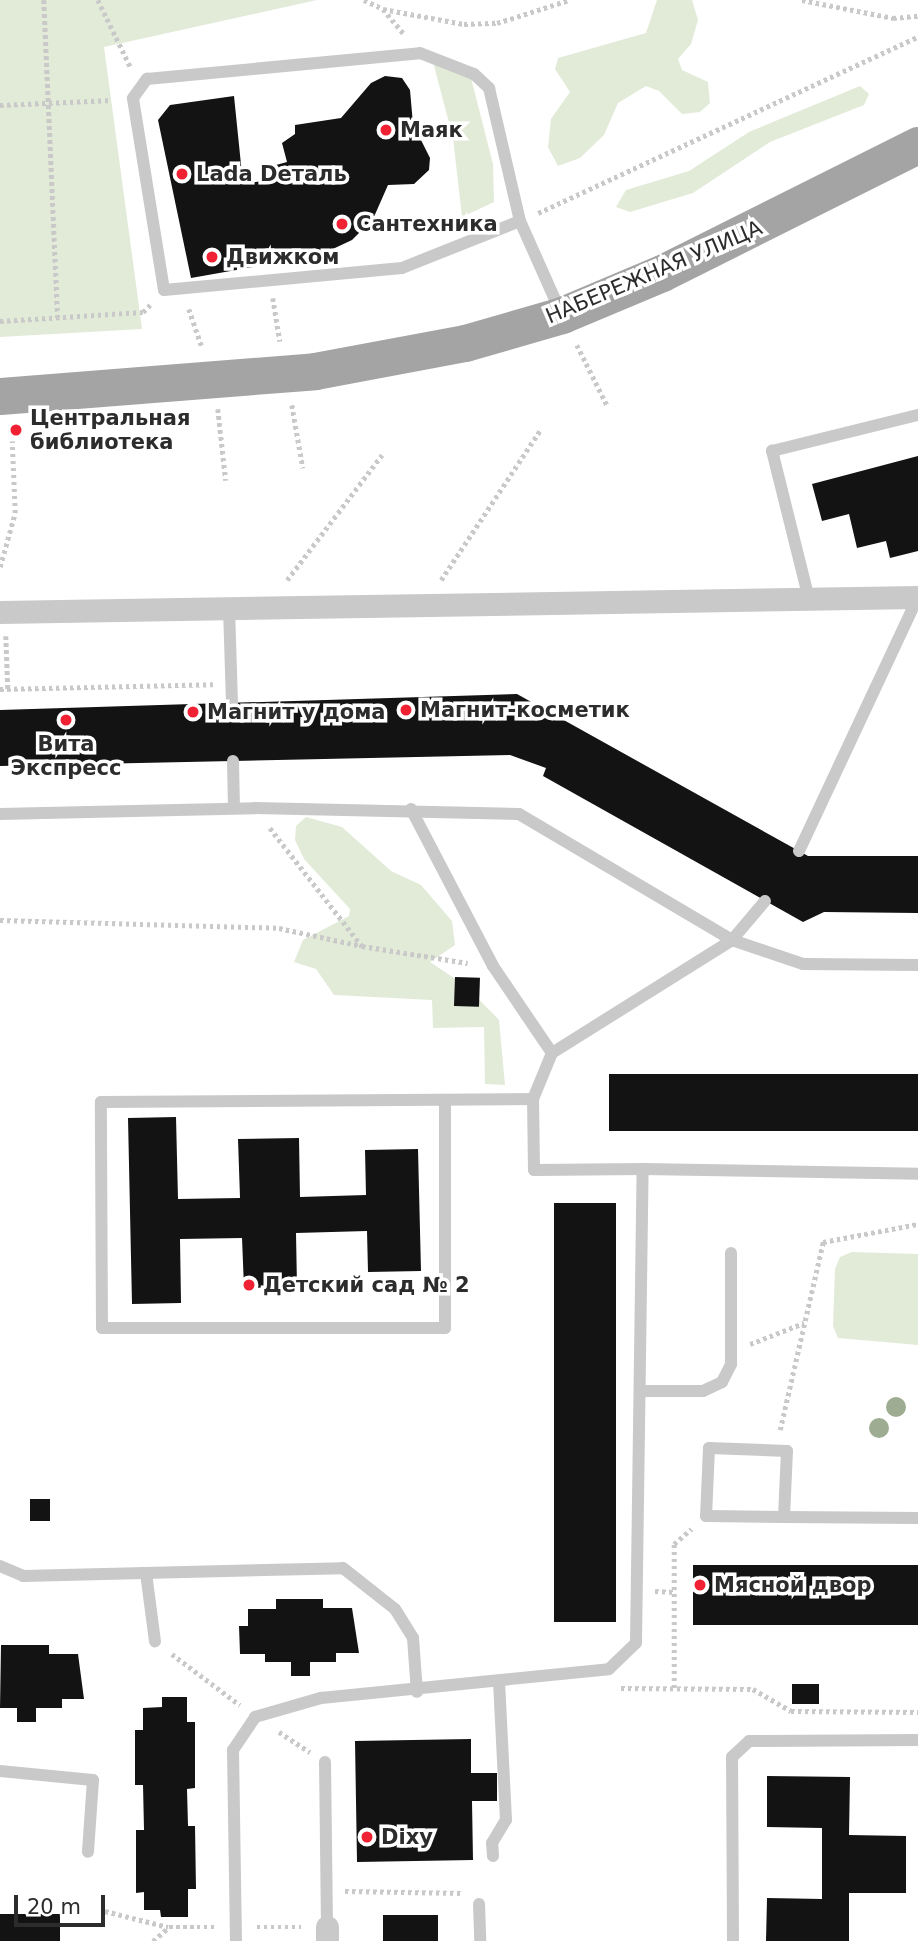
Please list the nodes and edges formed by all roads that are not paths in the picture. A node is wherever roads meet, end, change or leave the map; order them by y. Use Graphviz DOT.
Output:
graph roads {
  1 [pos="918,145"];
  2 [pos="520,221"];
  3 [pos="562,315"];
  4 [pos="0,396"];
  5 [pos="918,415"];
  6 [pos="918,597"];
  7 [pos="809,599"];
  8 [pos="229,608"];
  9 [pos="0,612"];
  10 [pos="232,704"];
  11 [pos="233,761"];
  12 [pos="234,808"];
  13 [pos="411,809"];
  14 [pos="0,814"];
  15 [pos="799,851"];
  16 [pos="765,901"];
  17 [pos="732,940"];
  18 [pos="918,965"];
  19 [pos="552,1054"];
  20 [pos="533,1099"];
  21 [pos="445,1101"];
  22 [pos="643,1169"];
  23 [pos="918,1174"];
  24 [pos="731,1253"];
  25 [pos="640,1391"];
  26 [pos="784,1517"];
  27 [pos="918,1518"];
  28 [pos="0,1566"];
  29 [pos="146,1573"];
  30 [pos="155,1641"];
  31 [pos="499,1683"];
  32 [pos="417,1692"];
  33 [pos="918,1740"];
  34 [pos="325,1762"];
  35 [pos="0,1771"];
  36 [pos="88,1852"];
  37 [pos="493,1856"];
  38 [pos="479,1904"];
  39 [pos="327,1934"];
  40 [pos="236,1941"];
  41 [pos="480,1941"];
  42 [pos="733,1941"];
  1 -- 3 [label="main road, НАБЕРЕЖНАЯ УЛИЦА"];
  2 -- 2 [label="lane"];
  2 -- 3 [label="lane"];
  3 -- 4 [label="main road, НАБЕРЕЖНАЯ УЛИЦА"];
  5 -- 7 [label="lane"];
  6 -- 7 [label="street"];
  6 -- 15 [label="lane"];
  7 -- 8 [label="street"];
  8 -- 9 [label="street"];
  8 -- 10 [label="lane"];
  11 -- 12 [label="lane"];
  12 -- 13 [label="lane"];
  12 -- 14 [label="lane"];
  13 -- 17 [label="lane"];
  13 -- 19 [label="lane"];
  16 -- 17 [label="lane"];
  17 -- 18 [label="lane"];
  17 -- 19 [label="lane"];
  19 -- 20 [label="lane"];
  20 -- 21 [label="lane"];
  20 -- 22 [label="lane"];
  21 -- 21 [label="lane"];
  22 -- 23 [label="lane"];
  22 -- 25 [label="lane"];
  24 -- 25 [label="lane"];
  25 -- 31 [label="lane"];
  26 -- 26 [label="lane"];
  26 -- 27 [label="lane"];
  28 -- 29 [label="lane"];
  29 -- 30 [label="lane"];
  29 -- 32 [label="lane"];
  31 -- 32 [label="lane"];
  31 -- 37 [label="lane"];
  32 -- 40 [label="lane"];
  33 -- 42 [label="lane"];
  34 -- 39 [label="lane"];
  35 -- 36 [label="lane"];
  38 -- 41 [label="lane"];
}
